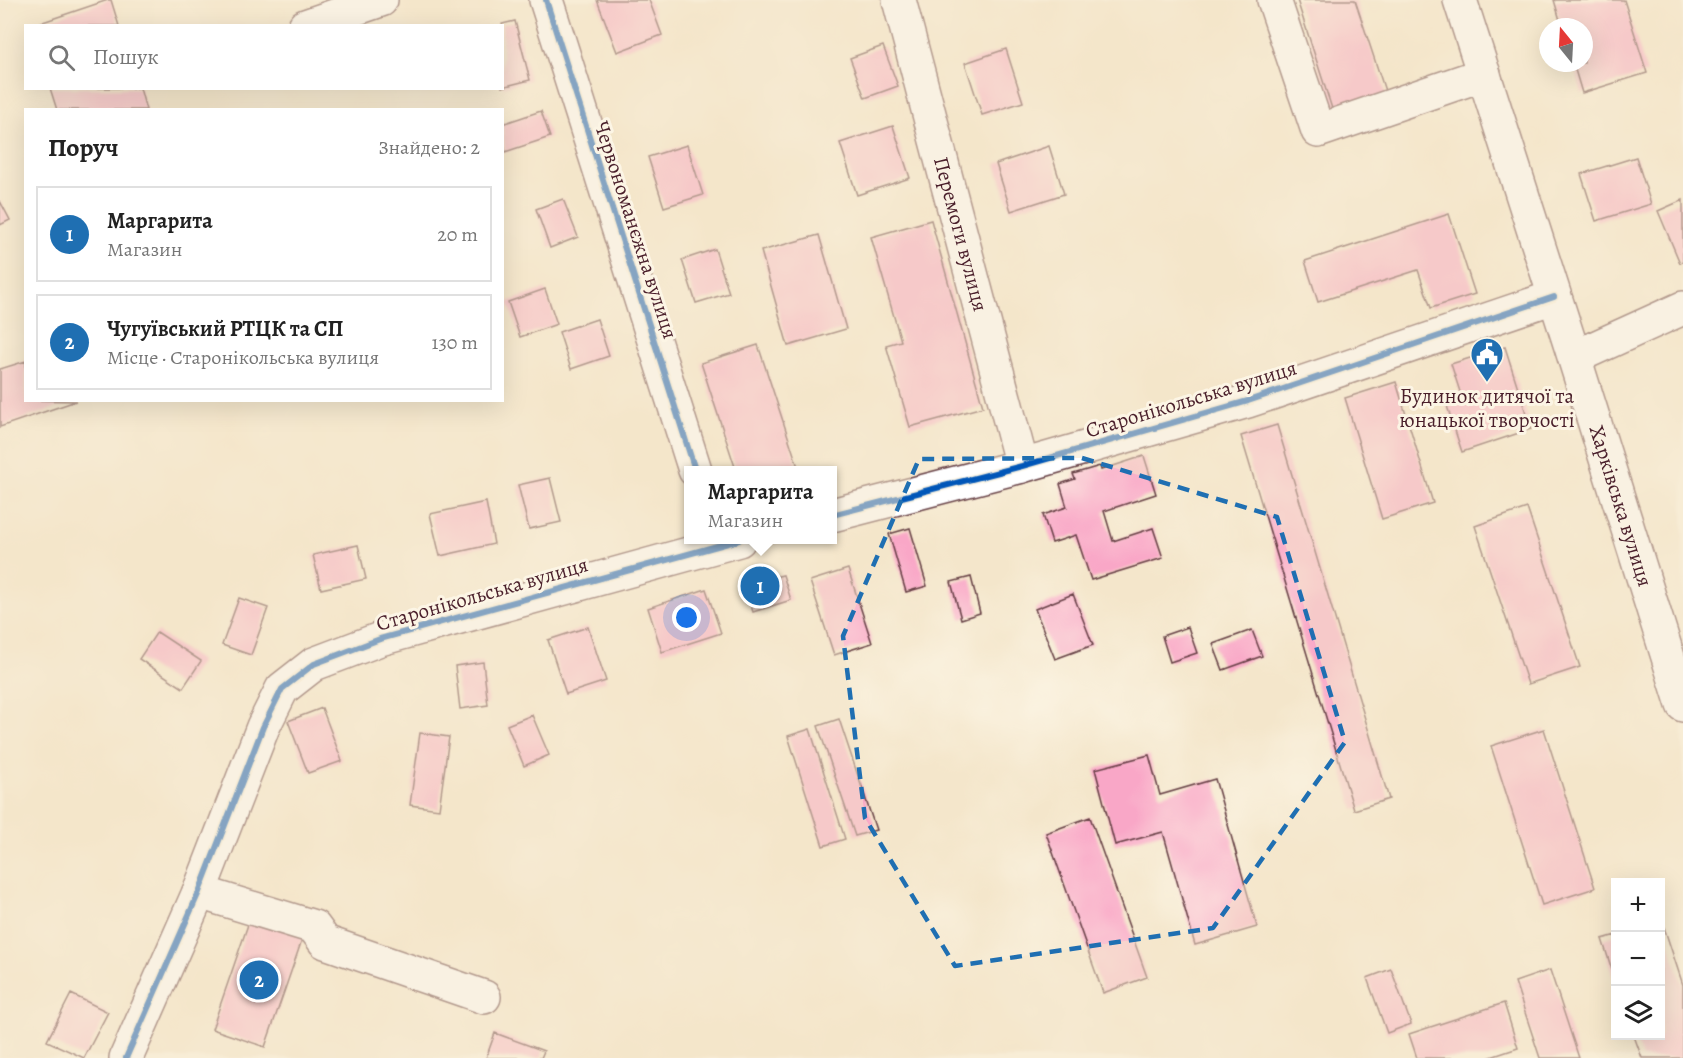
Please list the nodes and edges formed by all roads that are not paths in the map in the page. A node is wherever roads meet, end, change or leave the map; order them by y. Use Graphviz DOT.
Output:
graph roads {
  1 [pos="381,0"];
  2 [pos="546,0"];
  3 [pos="899,0"];
  4 [pos="1274,0"];
  5 [pos="1460,0"];
  6 [pos="311,24"];
  7 [pos="1484,74"];
  8 [pos="1554,297"];
  9 [pos="1683,308"];
  10 [pos="1575,357"];
  11 [pos="693,466"];
  12 [pos="1022,466"];
  13 [pos="837,514"];
  14 [pos="714,544"];
  15 [pos="1683,705"];
  16 [pos="199,892"];
  17 [pos="484,997"];
  18 [pos="126,1058"];
  1 -- 6 [label="street"];
  2 -- 11 [label="street, Червономанєжна вулиця"];
  3 -- 12 [label="street, Перемоги вулиця"];
  4 -- 7 [label="street"];
  5 -- 7 [label="street, Харківська вулиця"];
  7 -- 8 [label="street, Харківська вулиця"];
  8 -- 10 [label="street, Харківська вулиця"];
  8 -- 12 [label="street, Старонікольська вулиця"];
  9 -- 10 [label="street"];
  10 -- 15 [label="street, Харківська вулиця"];
  12 -- 13 [label="street, Старонікольська вулиця"];
  14 -- 16 [label="street, Старонікольська вулиця"];
  16 -- 17 [label="street"];
  16 -- 18 [label="street, Старонікольська вулиця"];
}
